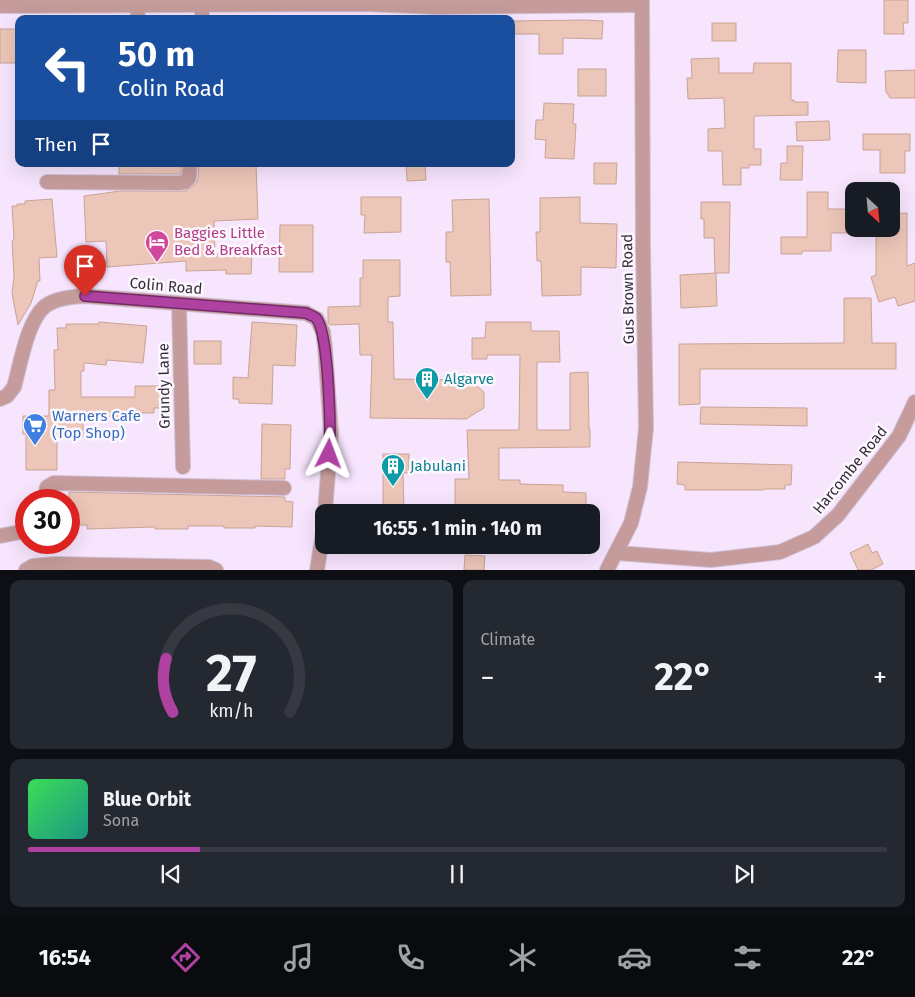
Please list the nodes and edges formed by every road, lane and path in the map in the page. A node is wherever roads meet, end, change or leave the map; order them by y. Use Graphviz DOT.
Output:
graph roads {
  1 [pos="118,2"];
  2 [pos="642,2"];
  3 [pos="194,3"];
  4 [pos="137,4"];
  5 [pos="0,6"];
  6 [pos="343,12"];
  7 [pos="138,15"];
  8 [pos="200,15"];
  9 [pos="190,167"];
  10 [pos="47,182"];
  11 [pos="179,304"];
  12 [pos="0,399"];
  13 [pos="915,402"];
  14 [pos="915,428"];
  15 [pos="899,436"];
  16 [pos="183,467"];
  17 [pos="284,488"];
  18 [pos="47,489"];
  19 [pos="326,504"];
  20 [pos="15,533"];
  21 [pos="0,536"];
  22 [pos="617,553"];
  23 [pos="320,554"];
  24 [pos="26,570"];
  25 [pos="216,570"];
  26 [pos="317,570"];
  27 [pos="607,570"];
  1 -- 4 [label="street"];
  1 -- 5 [label="street"];
  2 -- 6 [label="street"];
  2 -- 22 [label="street, Gus Brown Road"];
  3 -- 4 [label="street"];
  3 -- 6 [label="street"];
  3 -- 8 [label="street"];
  4 -- 7 [label="street"];
  9 -- 10 [label="street"];
  11 -- 12 [label="street, Colin Road"];
  11 -- 16 [label="street, Grundy Lane"];
  11 -- 19 [label="street, Colin Road"];
  13 -- 15 [label="street, Harcombe Road"];
  14 -- 15 [label="street"];
  15 -- 22 [label="street, Harcombe Road"];
  17 -- 18 [label="street"];
  20 -- 21 [label="street"];
  22 -- 27 [label="street, Gus Brown Road"];
  23 -- 26 [label="street"];
  24 -- 25 [label="street"];
}
